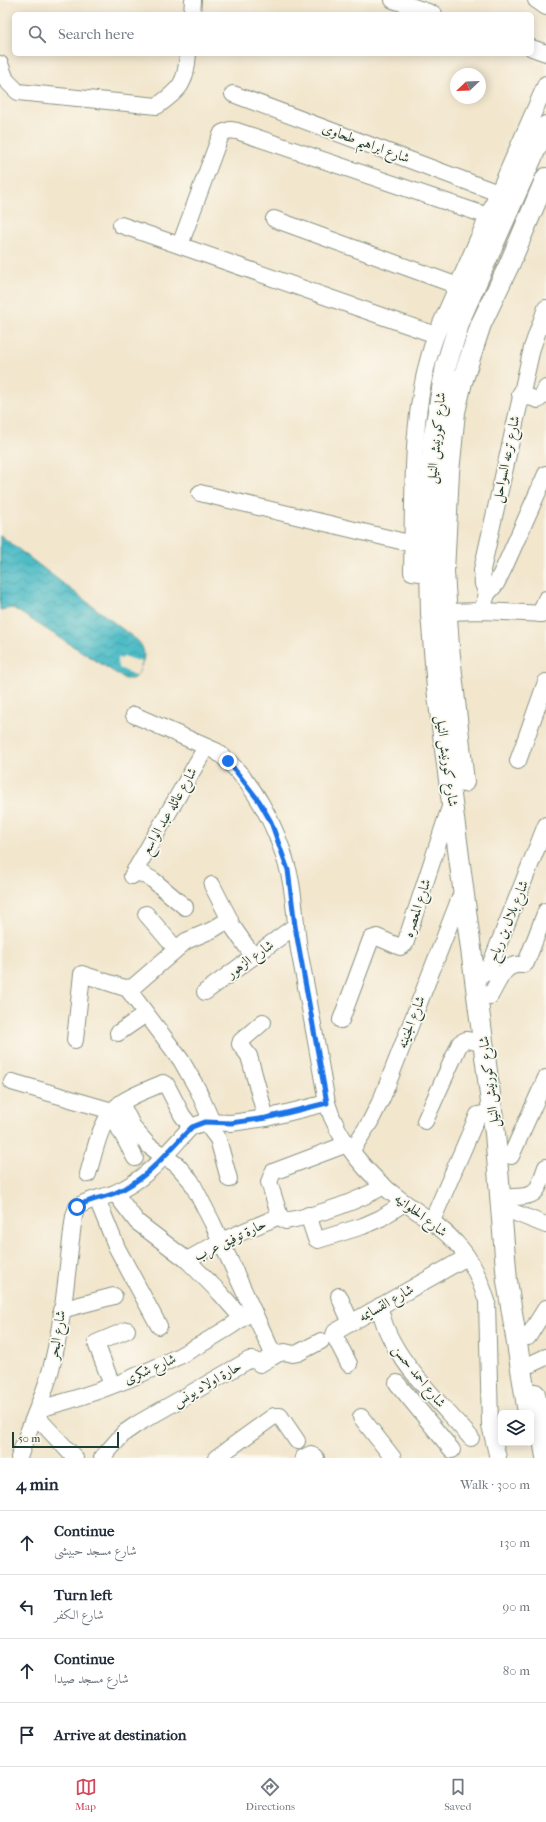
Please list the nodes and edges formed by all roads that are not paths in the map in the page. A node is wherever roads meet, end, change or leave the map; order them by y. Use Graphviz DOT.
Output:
graph roads {
  1 [pos="193,0"];
  2 [pos="393,0"];
  3 [pos="192,12"];
  4 [pos="428,12"];
  5 [pos="534,49"];
  6 [pos="546,52"];
  7 [pos="188,56"];
  8 [pos="0,64"];
  9 [pos="546,84"];
  10 [pos="233,94"];
  11 [pos="546,126"];
  12 [pos="546,178"];
  13 [pos="498,193"];
  14 [pos="488,216"];
  15 [pos="274,219"];
  16 [pos="121,225"];
  17 [pos="180,245"];
  18 [pos="458,286"];
  19 [pos="546,308"];
  20 [pos="436,335"];
  21 [pos="546,388"];
  22 [pos="520,394"];
  23 [pos="442,441"];
  24 [pos="546,474"];
  25 [pos="200,493"];
  26 [pos="413,544"];
  27 [pos="429,574"];
  28 [pos="487,594"];
  29 [pos="546,599"];
  30 [pos="482,611"];
  31 [pos="446,612"];
  32 [pos="543,614"];
  33 [pos="546,682"];
  34 [pos="134,715"];
  35 [pos="206,747"];
  36 [pos="518,761"];
  37 [pos="452,800"];
  38 [pos="546,825"];
  39 [pos="212,885"];
  40 [pos="463,890"];
  41 [pos="185,907"];
  42 [pos="546,911"];
  43 [pos="146,914"];
  44 [pos="295,919"];
  45 [pos="230,920"];
  46 [pos="176,949"];
  47 [pos="253,956"];
  48 [pos="487,973"];
  49 [pos="127,988"];
  50 [pos="205,992"];
  51 [pos="490,996"];
  52 [pos="146,1014"];
  53 [pos="341,1020"];
  54 [pos="263,1022"];
  55 [pos="118,1033"];
  56 [pos="74,1040"];
  57 [pos="484,1043"];
  58 [pos="546,1078"];
  59 [pos="12,1082"];
  60 [pos="327,1103"];
  61 [pos="115,1109"];
  62 [pos="492,1112"];
  63 [pos="266,1118"];
  64 [pos="425,1122"];
  65 [pos="203,1124"];
  66 [pos="350,1147"];
  67 [pos="510,1156"];
  68 [pos="164,1157"];
  69 [pos="135,1158"];
  70 [pos="546,1168"];
  71 [pos="88,1174"];
  72 [pos="229,1178"];
  73 [pos="384,1186"];
  74 [pos="115,1193"];
  75 [pos="97,1199"];
  76 [pos="404,1203"];
  77 [pos="512,1204"];
  78 [pos="308,1215"];
  79 [pos="280,1217"];
  80 [pos="432,1221"];
  81 [pos="546,1225"];
  82 [pos="221,1241"];
  83 [pos="467,1257"];
  84 [pos="187,1260"];
  85 [pos="114,1296"];
  86 [pos="339,1296"];
  87 [pos="380,1306"];
  88 [pos="546,1308"];
  89 [pos="62,1310"];
  90 [pos="248,1315"];
  91 [pos="351,1323"];
  92 [pos="159,1326"];
  93 [pos="127,1330"];
  94 [pos="528,1338"];
  95 [pos="322,1340"];
  96 [pos="274,1356"];
  97 [pos="538,1360"];
  98 [pos="349,1364"];
  99 [pos="397,1383"];
  100 [pos="112,1386"];
  101 [pos="528,1410"];
  102 [pos="37,1413"];
  103 [pos="361,1416"];
  104 [pos="490,1424"];
  105 [pos="471,1438"];
  106 [pos="297,1441"];
  107 [pos="534,1446"];
  108 [pos="446,1454"];
  109 [pos="546,1457"];
  110 [pos="19,1458"];
  111 [pos="75,1458"];
  112 [pos="102,1458"];
  113 [pos="216,1458"];
  114 [pos="303,1458"];
  115 [pos="316,1458"];
  116 [pos="393,1458"];
  117 [pos="498,1458"];
  118 [pos="536,1458"];
  1 -- 3 [label="street"];
  2 -- 4 [label="street"];
  5 -- 6 [label="street"];
  7 -- 8 [label="street"];
  9 -- 13 [label="street"];
  10 -- 13 [label="street, شارع ابراهيم طحاوى"];
  11 -- 23 [label="main road, شارع كورنيش النيل"];
  12 -- 23 [label="main road, شارع كورنيش النيل"];
  13 -- 14 [label="street"];
  14 -- 17 [label="street"];
  14 -- 18 [label="street"];
  15 -- 18 [label="street"];
  16 -- 17 [label="street"];
  17 -- 20 [label="street"];
  18 -- 20 [label="street"];
  19 -- 22 [label="street, شارع ترعه السواحل"];
  20 -- 26 [label="street"];
  21 -- 22 [label="street"];
  22 -- 28 [label="street, شارع ترعه السواحل"];
  23 -- 27 [label="main road, شارع كورنيش النيل"];
  23 -- 31 [label="main road, شارع كورنيش النيل"];
  24 -- 28 [label="street"];
  25 -- 26 [label="street"];
  26 -- 27 [label="street"];
  27 -- 37 [label="main road, شارع كورنيش النيل"];
  28 -- 30 [label="street"];
  29 -- 32 [label="street"];
  30 -- 31 [label="street"];
  30 -- 32 [label="street"];
  31 -- 48 [label="main road, شارع كورنيش النيل"];
  33 -- 36 [label="street"];
  34 -- 35 [label="street, شارع الحلوانيه"];
  35 -- 41 [label="street, شارع عائله عبد الواسع"];
  35 -- 44 [label="street, شارع الحلوانيه"];
  37 -- 40 [label="main road, شارع كورنيش النيل"];
  37 -- 53 [label="street, شارع المعصره"];
  38 -- 48 [label="street, شارع بلال بن رباح"];
  39 -- 45 [label="street"];
  40 -- 57 [label="main road, شارع كورنيش النيل"];
  40 -- 66 [label="street, شارع الجنينه"];
  42 -- 51 [label="street"];
  43 -- 46 [label="street"];
  44 -- 47 [label="street, شارع الزهور"];
  44 -- 60 [label="street, شارع الحلوانيه"];
  45 -- 46 [label="street"];
  45 -- 47 [label="street"];
  46 -- 49 [label="street"];
  47 -- 50 [label="street, شارع الزهور"];
  48 -- 51 [label="main road, شارع كورنيش النيل"];
  49 -- 52 [label="street"];
  49 -- 56 [label="street"];
  51 -- 67 [label="main road, شارع كورنيش النيل"];
  52 -- 55 [label="street"];
  52 -- 65 [label="street"];
  54 -- 63 [label="street"];
  57 -- 62 [label="main road, شارع كورنيش النيل"];
  57 -- 64 [label="street"];
  58 -- 67 [label="street"];
  59 -- 61 [label="street"];
  60 -- 63 [label="street"];
  60 -- 66 [label="street, شارع الحلوانيه"];
  61 -- 65 [label="street"];
  61 -- 68 [label="street"];
  61 -- 69 [label="street"];
  61 -- 71 [label="street"];
  62 -- 80 [label="street"];
  62 -- 101 [label="main road, شارع كورنيش النيل"];
  63 -- 65 [label="street"];
  65 -- 68 [label="street"];
  65 -- 72 [label="street"];
  66 -- 73 [label="street, شارع الحلوانيه"];
  66 -- 79 [label="street"];
  67 -- 77 [label="main road, شارع كورنيش النيل"];
  68 -- 74 [label="street"];
  68 -- 82 [label="street"];
  70 -- 77 [label="street"];
  73 -- 76 [label="street, شارع الحلوانيه"];
  73 -- 78 [label="street, حارة توفيق عرب"];
  74 -- 75 [label="street"];
  74 -- 84 [label="street"];
  75 -- 89 [label="street, شارع البحر"];
  75 -- 92 [label="street"];
  76 -- 78 [label="street"];
  76 -- 80 [label="street, شارع الحلوانيه"];
  77 -- 81 [label="street"];
  77 -- 94 [label="main road, شارع كورنيش النيل"];
  78 -- 79 [label="street, حارة توفيق عرب"];
  79 -- 82 [label="street, حارة توفيق عرب"];
  80 -- 83 [label="street, شارع الحلوانيه"];
  82 -- 84 [label="street, حارة توفيق عرب"];
  82 -- 90 [label="street"];
  83 -- 87 [label="street, شارع القسايمه"];
  83 -- 104 [label="street, شارع الحلوانيه"];
  84 -- 90 [label="street"];
  85 -- 89 [label="street"];
  86 -- 91 [label="street"];
  87 -- 91 [label="street, شارع القسايمه"];
  87 -- 105 [label="street, شارع احمد حسن"];
  88 -- 94 [label="street"];
  89 -- 102 [label="street, شارع البحر"];
  90 -- 96 [label="street"];
  90 -- 100 [label="street, شارع شكرى"];
  91 -- 98 [label="street, شارع القسايمه"];
  93 -- 100 [label="street"];
  94 -- 97 [label="main road, شارع كورنيش النيل"];
  95 -- 96 [label="street, حارة اولاد يونس"];
  96 -- 112 [label="street, حارة اولاد يونس"];
  97 -- 109 [label="main road, شارع كورنيش النيل"];
  99 -- 108 [label="street"];
  100 -- 102 [label="street, شارع شكرى"];
  102 -- 110 [label="street, شارع البحر"];
  102 -- 111 [label="street"];
  103 -- 116 [label="street"];
  104 -- 105 [label="street"];
  104 -- 117 [label="street, شارع الحلوانيه"];
  105 -- 108 [label="street"];
  106 -- 113 [label="street"];
  107 -- 118 [label="main road"];
  114 -- 115 [label="street"];
}
